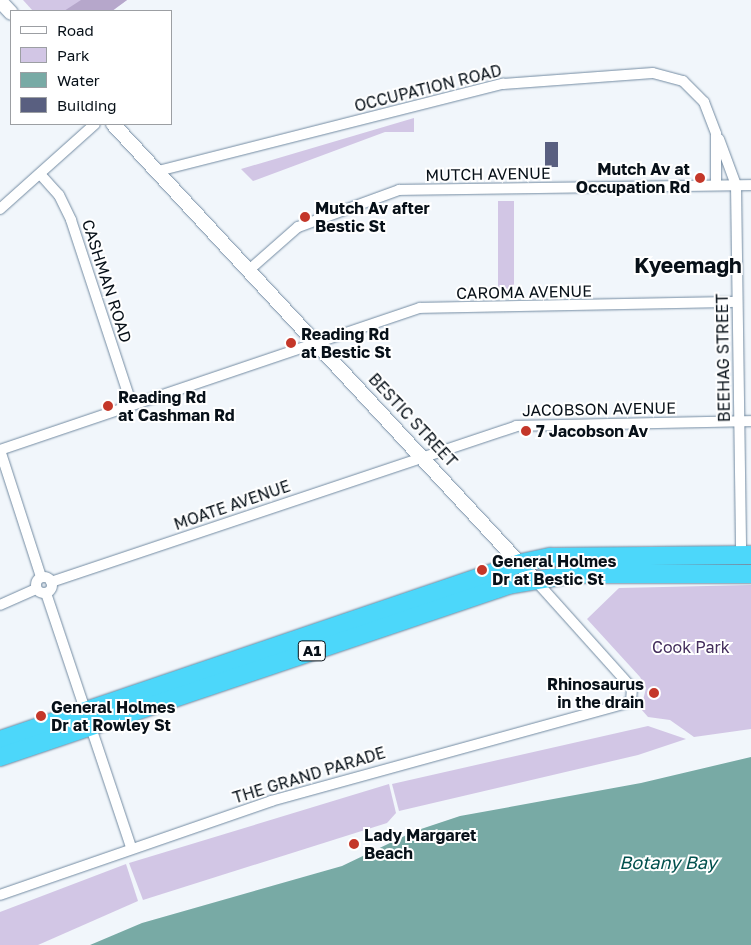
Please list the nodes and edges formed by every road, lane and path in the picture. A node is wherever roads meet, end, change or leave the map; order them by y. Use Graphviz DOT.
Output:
graph roads {
  1 [pos="0,1"];
  2 [pos="10,12"];
  3 [pos="94,125"];
  4 [pos="114,125"];
  5 [pos="716,134"];
  6 [pos="158,171"];
  7 [pos="40,174"];
  8 [pos="716,185"];
  9 [pos="736,185"];
  10 [pos="751,185"];
  11 [pos="0,209"];
  12 [pos="250,270"];
  13 [pos="737,302"];
  14 [pos="316,342"];
  15 [pos="132,405"];
  16 [pos="739,421"];
  17 [pos="751,421"];
  18 [pos="0,450"];
  19 [pos="423,457"];
  20 [pos="746,555"];
  21 [pos="521,563"];
  22 [pos="751,574"];
  23 [pos="41,577"];
  24 [pos="535,580"];
  25 [pos="51,582"];
  26 [pos="36,589"];
  27 [pos="46,593"];
  28 [pos="0,605"];
  29 [pos="631,702"];
  30 [pos="87,717"];
  31 [pos="0,740"];
  32 [pos="0,758"];
  33 [pos="131,847"];
  34 [pos="0,895"];
  1 -- 2 [label="main road"];
  3 -- 7 [label="street"];
  4 -- 6 [label="main road, BESTIC STREET"];
  5 -- 6 [label="street, OCCUPATION ROAD"];
  5 -- 8 [label="street, OCCUPATION ROAD"];
  5 -- 9 [label="street, BEEHAG STREET"];
  6 -- 12 [label="main road, BESTIC STREET"];
  7 -- 11 [label="street"];
  7 -- 15 [label="street, CASHMAN ROAD"];
  8 -- 9 [label="street, MUTCH AVENUE"];
  8 -- 12 [label="street, MUTCH AVENUE"];
  9 -- 10 [label="street, MUTCH AVENUE"];
  9 -- 13 [label="street, BEEHAG STREET"];
  12 -- 14 [label="main road, BESTIC STREET"];
  13 -- 14 [label="street, CAROMA AVENUE"];
  13 -- 16 [label="street, BEEHAG STREET"];
  14 -- 15 [label="street, CAROMA AVENUE"];
  14 -- 19 [label="main road, BESTIC STREET"];
  15 -- 18 [label="street, CAROMA AVENUE"];
  16 -- 17 [label="street, JACOBSON AVENUE"];
  16 -- 19 [label="street, JACOBSON AVENUE"];
  16 -- 20 [label="street, BEEHAG STREET"];
  18 -- 23 [label="street"];
  19 -- 21 [label="main road, BESTIC STREET"];
  19 -- 25 [label="street, MOATE AVENUE"];
  20 -- 21 [label="highway, A1"];
  21 -- 24 [label="main road, BESTIC STREET"];
  21 -- 30 [label="highway, A1"];
  22 -- 24 [label="highway, A1"];
  23 -- 25 [label="street"];
  23 -- 26 [label="street"];
  24 -- 29 [label="street, BESTIC STREET"];
  24 -- 30 [label="highway, A1"];
  25 -- 27 [label="street"];
  26 -- 27 [label="street"];
  26 -- 28 [label="street"];
  27 -- 30 [label="street"];
  29 -- 33 [label="street, THE GRAND PARADE"];
  30 -- 31 [label="highway, A1"];
  30 -- 32 [label="highway, A1"];
  30 -- 33 [label="street"];
  33 -- 34 [label="street, THE GRAND PARADE"];
}
